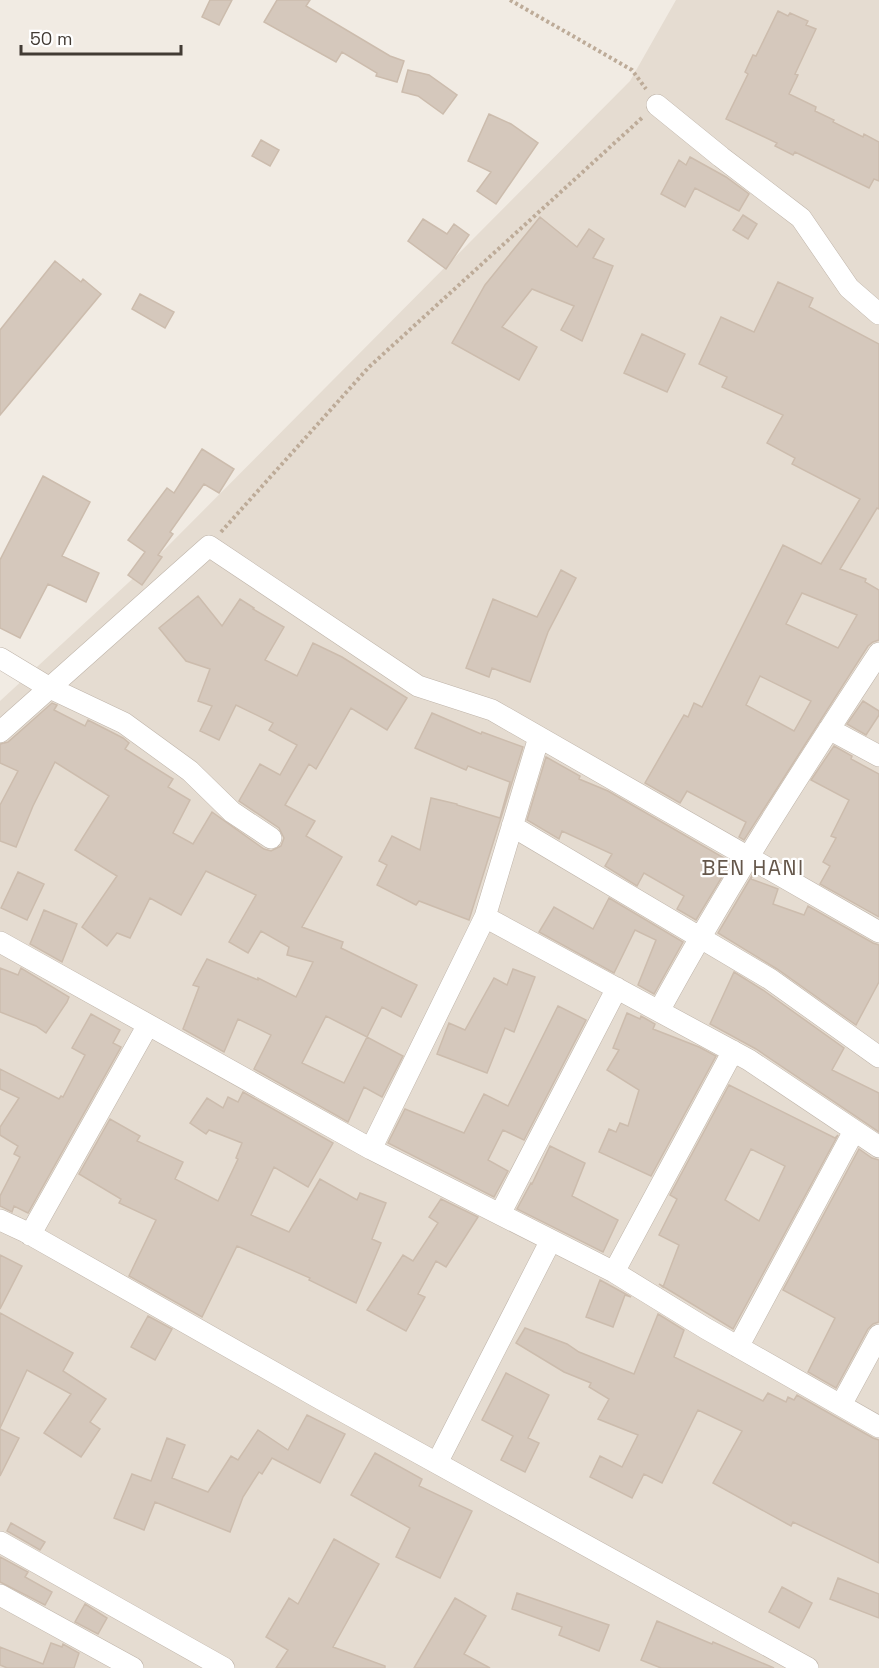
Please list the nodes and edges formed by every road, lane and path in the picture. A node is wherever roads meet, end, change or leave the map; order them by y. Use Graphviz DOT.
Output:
graph roads {
  1 [pos="510,0"];
  2 [pos="657,105"];
  3 [pos="879,314"];
  4 [pos="209,546"];
  5 [pos="879,653"];
  6 [pos="0,658"];
  7 [pos="48,687"];
  8 [pos="829,729"];
  9 [pos="0,732"];
  10 [pos="539,737"];
  11 [pos="879,756"];
  12 [pos="512,826"];
  13 [pos="271,838"];
  14 [pos="748,858"];
  15 [pos="485,917"];
  16 [pos="879,933"];
  17 [pos="700,937"];
  18 [pos="0,942"];
  19 [pos="617,988"];
  20 [pos="659,1011"];
  21 [pos="148,1025"];
  22 [pos="733,1051"];
  23 [pos="879,1057"];
  24 [pos="854,1131"];
  25 [pos="879,1148"];
  26 [pos="371,1149"];
  27 [pos="500,1214"];
  28 [pos="0,1221"];
  29 [pos="30,1235"];
  30 [pos="551,1240"];
  31 [pos="614,1272"];
  32 [pos="879,1335"];
  33 [pos="738,1347"];
  34 [pos="841,1405"];
  35 [pos="879,1427"];
  36 [pos="437,1463"];
  37 [pos="0,1542"];
  38 [pos="0,1595"];
  39 [pos="133,1668"];
  40 [pos="224,1668"];
  41 [pos="808,1668"];
  1 -- 2 [label="path"];
  2 -- 3 [label="street"];
  2 -- 4 [label="path"];
  4 -- 7 [label="street"];
  4 -- 10 [label="street"];
  5 -- 8 [label="street"];
  6 -- 7 [label="street"];
  7 -- 9 [label="street"];
  7 -- 13 [label="street"];
  8 -- 11 [label="street"];
  8 -- 14 [label="street"];
  10 -- 12 [label="street"];
  10 -- 14 [label="street"];
  12 -- 15 [label="street"];
  12 -- 17 [label="street"];
  14 -- 16 [label="street"];
  14 -- 17 [label="street"];
  15 -- 19 [label="street"];
  15 -- 26 [label="street"];
  17 -- 20 [label="street"];
  17 -- 23 [label="street"];
  18 -- 21 [label="street"];
  19 -- 20 [label="street"];
  19 -- 27 [label="street"];
  20 -- 22 [label="street"];
  21 -- 26 [label="street"];
  21 -- 29 [label="street"];
  22 -- 24 [label="street"];
  22 -- 31 [label="street"];
  24 -- 25 [label="street"];
  24 -- 33 [label="street"];
  26 -- 27 [label="street"];
  27 -- 30 [label="street"];
  28 -- 29 [label="street"];
  29 -- 36 [label="street"];
  30 -- 31 [label="street"];
  30 -- 36 [label="street"];
  31 -- 33 [label="street"];
  32 -- 34 [label="street"];
  33 -- 34 [label="street"];
  34 -- 35 [label="street"];
  36 -- 41 [label="street"];
  37 -- 40 [label="street"];
  38 -- 39 [label="street"];
}
